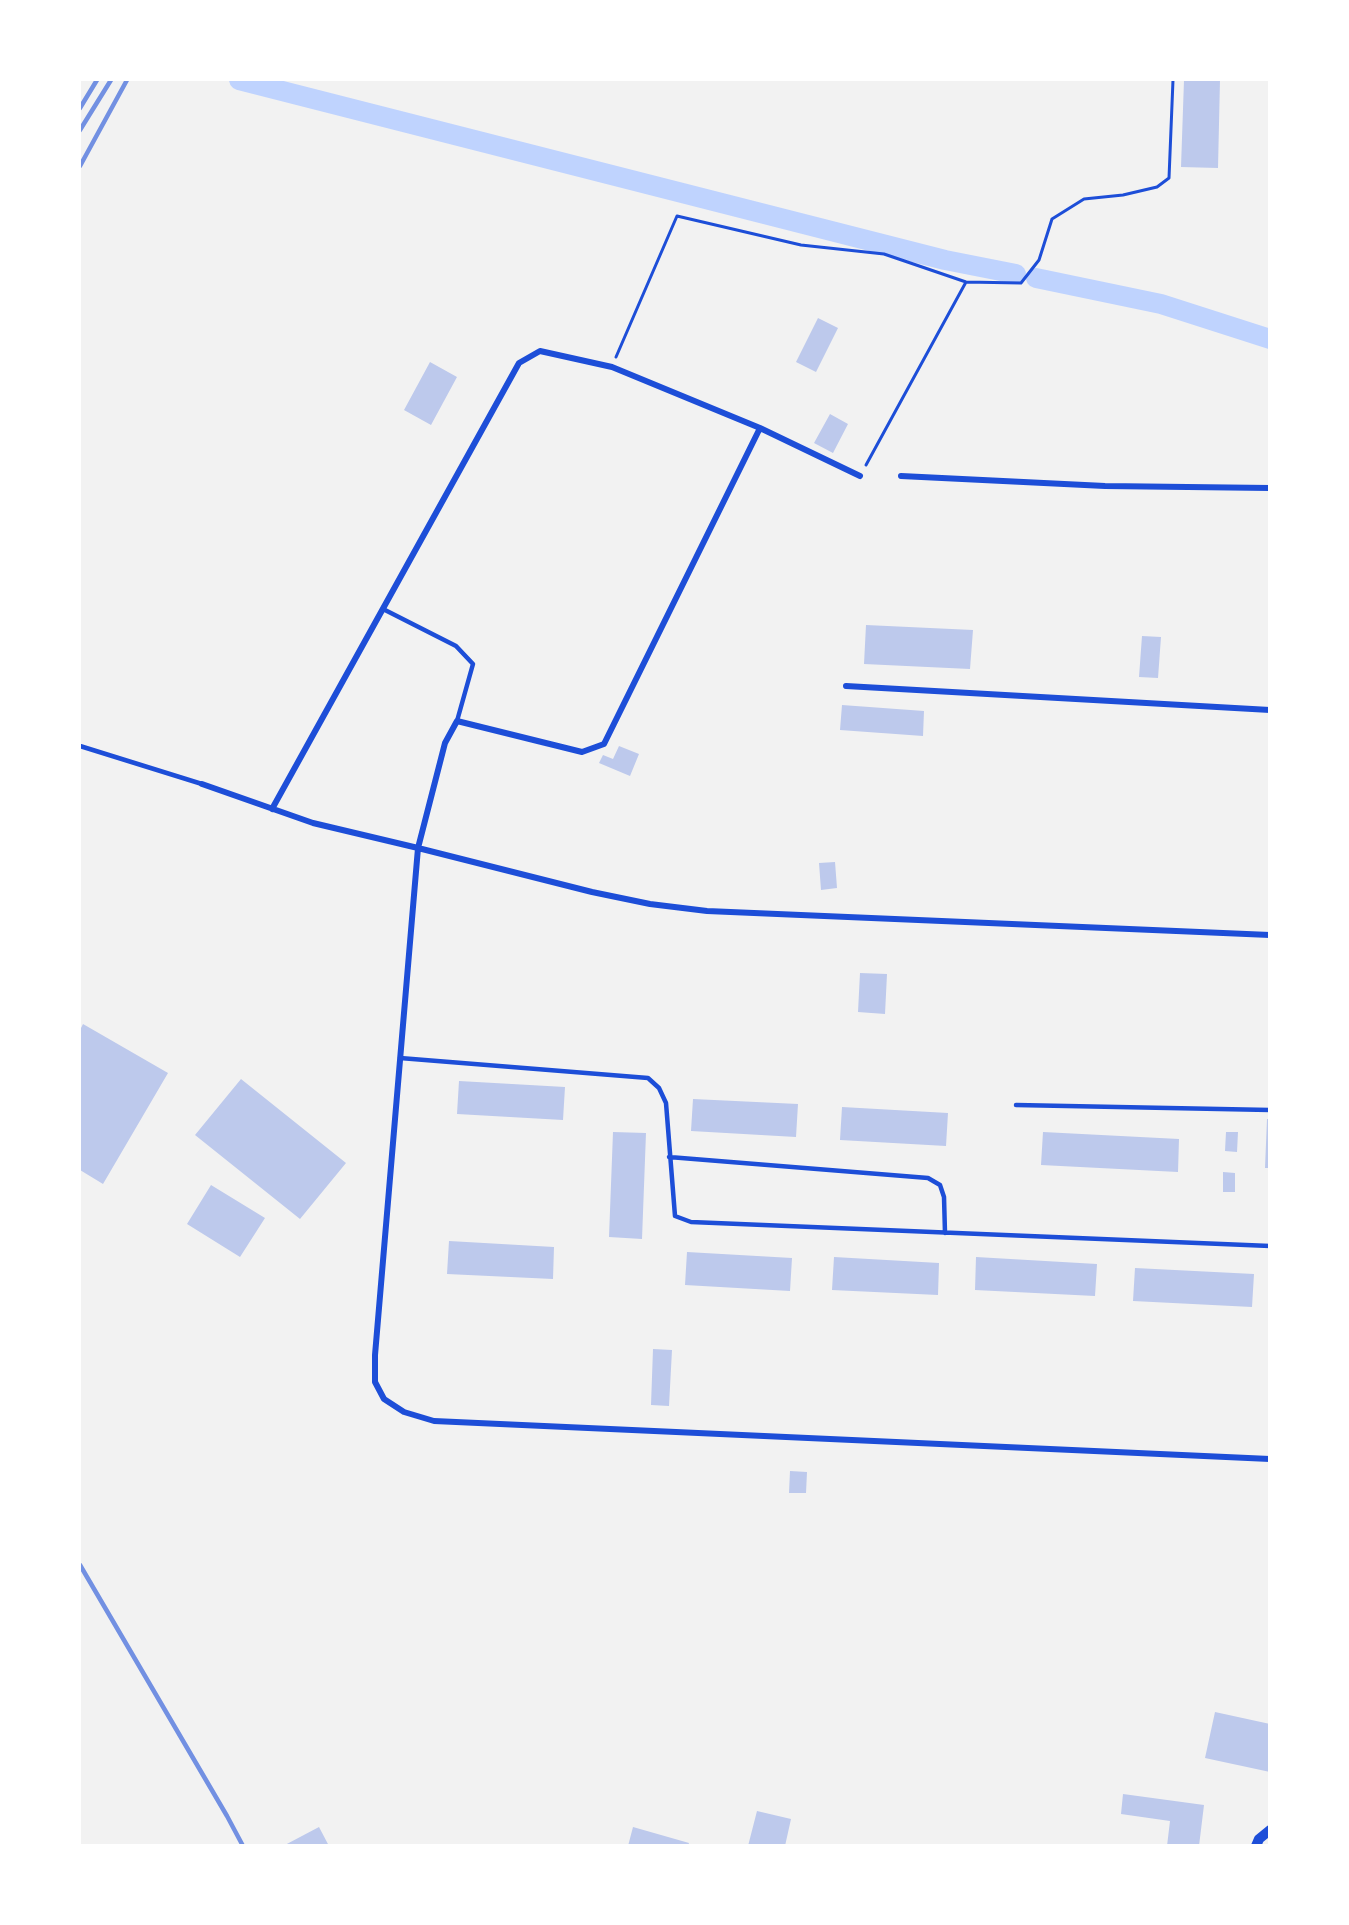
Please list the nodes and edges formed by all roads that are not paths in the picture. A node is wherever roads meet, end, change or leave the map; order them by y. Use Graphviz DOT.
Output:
graph roads {
  1 [pos="760,428"];
  2 [pos="860,476"];
  3 [pos="901,476"];
  4 [pos="1269,488"];
  5 [pos="383,609"];
  6 [pos="846,686"];
  7 [pos="1269,710"];
  8 [pos="456,721"];
  9 [pos="80,746"];
  10 [pos="202,784"];
  11 [pos="272,809"];
  12 [pos="418,848"];
  13 [pos="1269,935"];
  14 [pos="400,1058"];
  15 [pos="1016,1106"];
  16 [pos="1269,1110"];
  17 [pos="669,1157"];
  18 [pos="945,1233"];
  19 [pos="1269,1246"];
  20 [pos="1269,1459"];
  21 [pos="1269,1830"];
  22 [pos="1256,1845"];
  1 -- 2 [label="street"];
  1 -- 5 [label="street"];
  1 -- 8 [label="street"];
  3 -- 4 [label="street"];
  5 -- 8 [label="lane"];
  5 -- 11 [label="street"];
  6 -- 7 [label="street"];
  8 -- 12 [label="street"];
  9 -- 10 [label="lane"];
  10 -- 11 [label="street"];
  11 -- 12 [label="street"];
  12 -- 13 [label="street"];
  12 -- 14 [label="street"];
  14 -- 17 [label="lane"];
  14 -- 20 [label="street"];
  15 -- 16 [label="lane"];
  17 -- 18 [label="lane"];
  17 -- 18 [label="lane"];
  18 -- 19 [label="lane"];
  21 -- 22 [label="street"];
}
